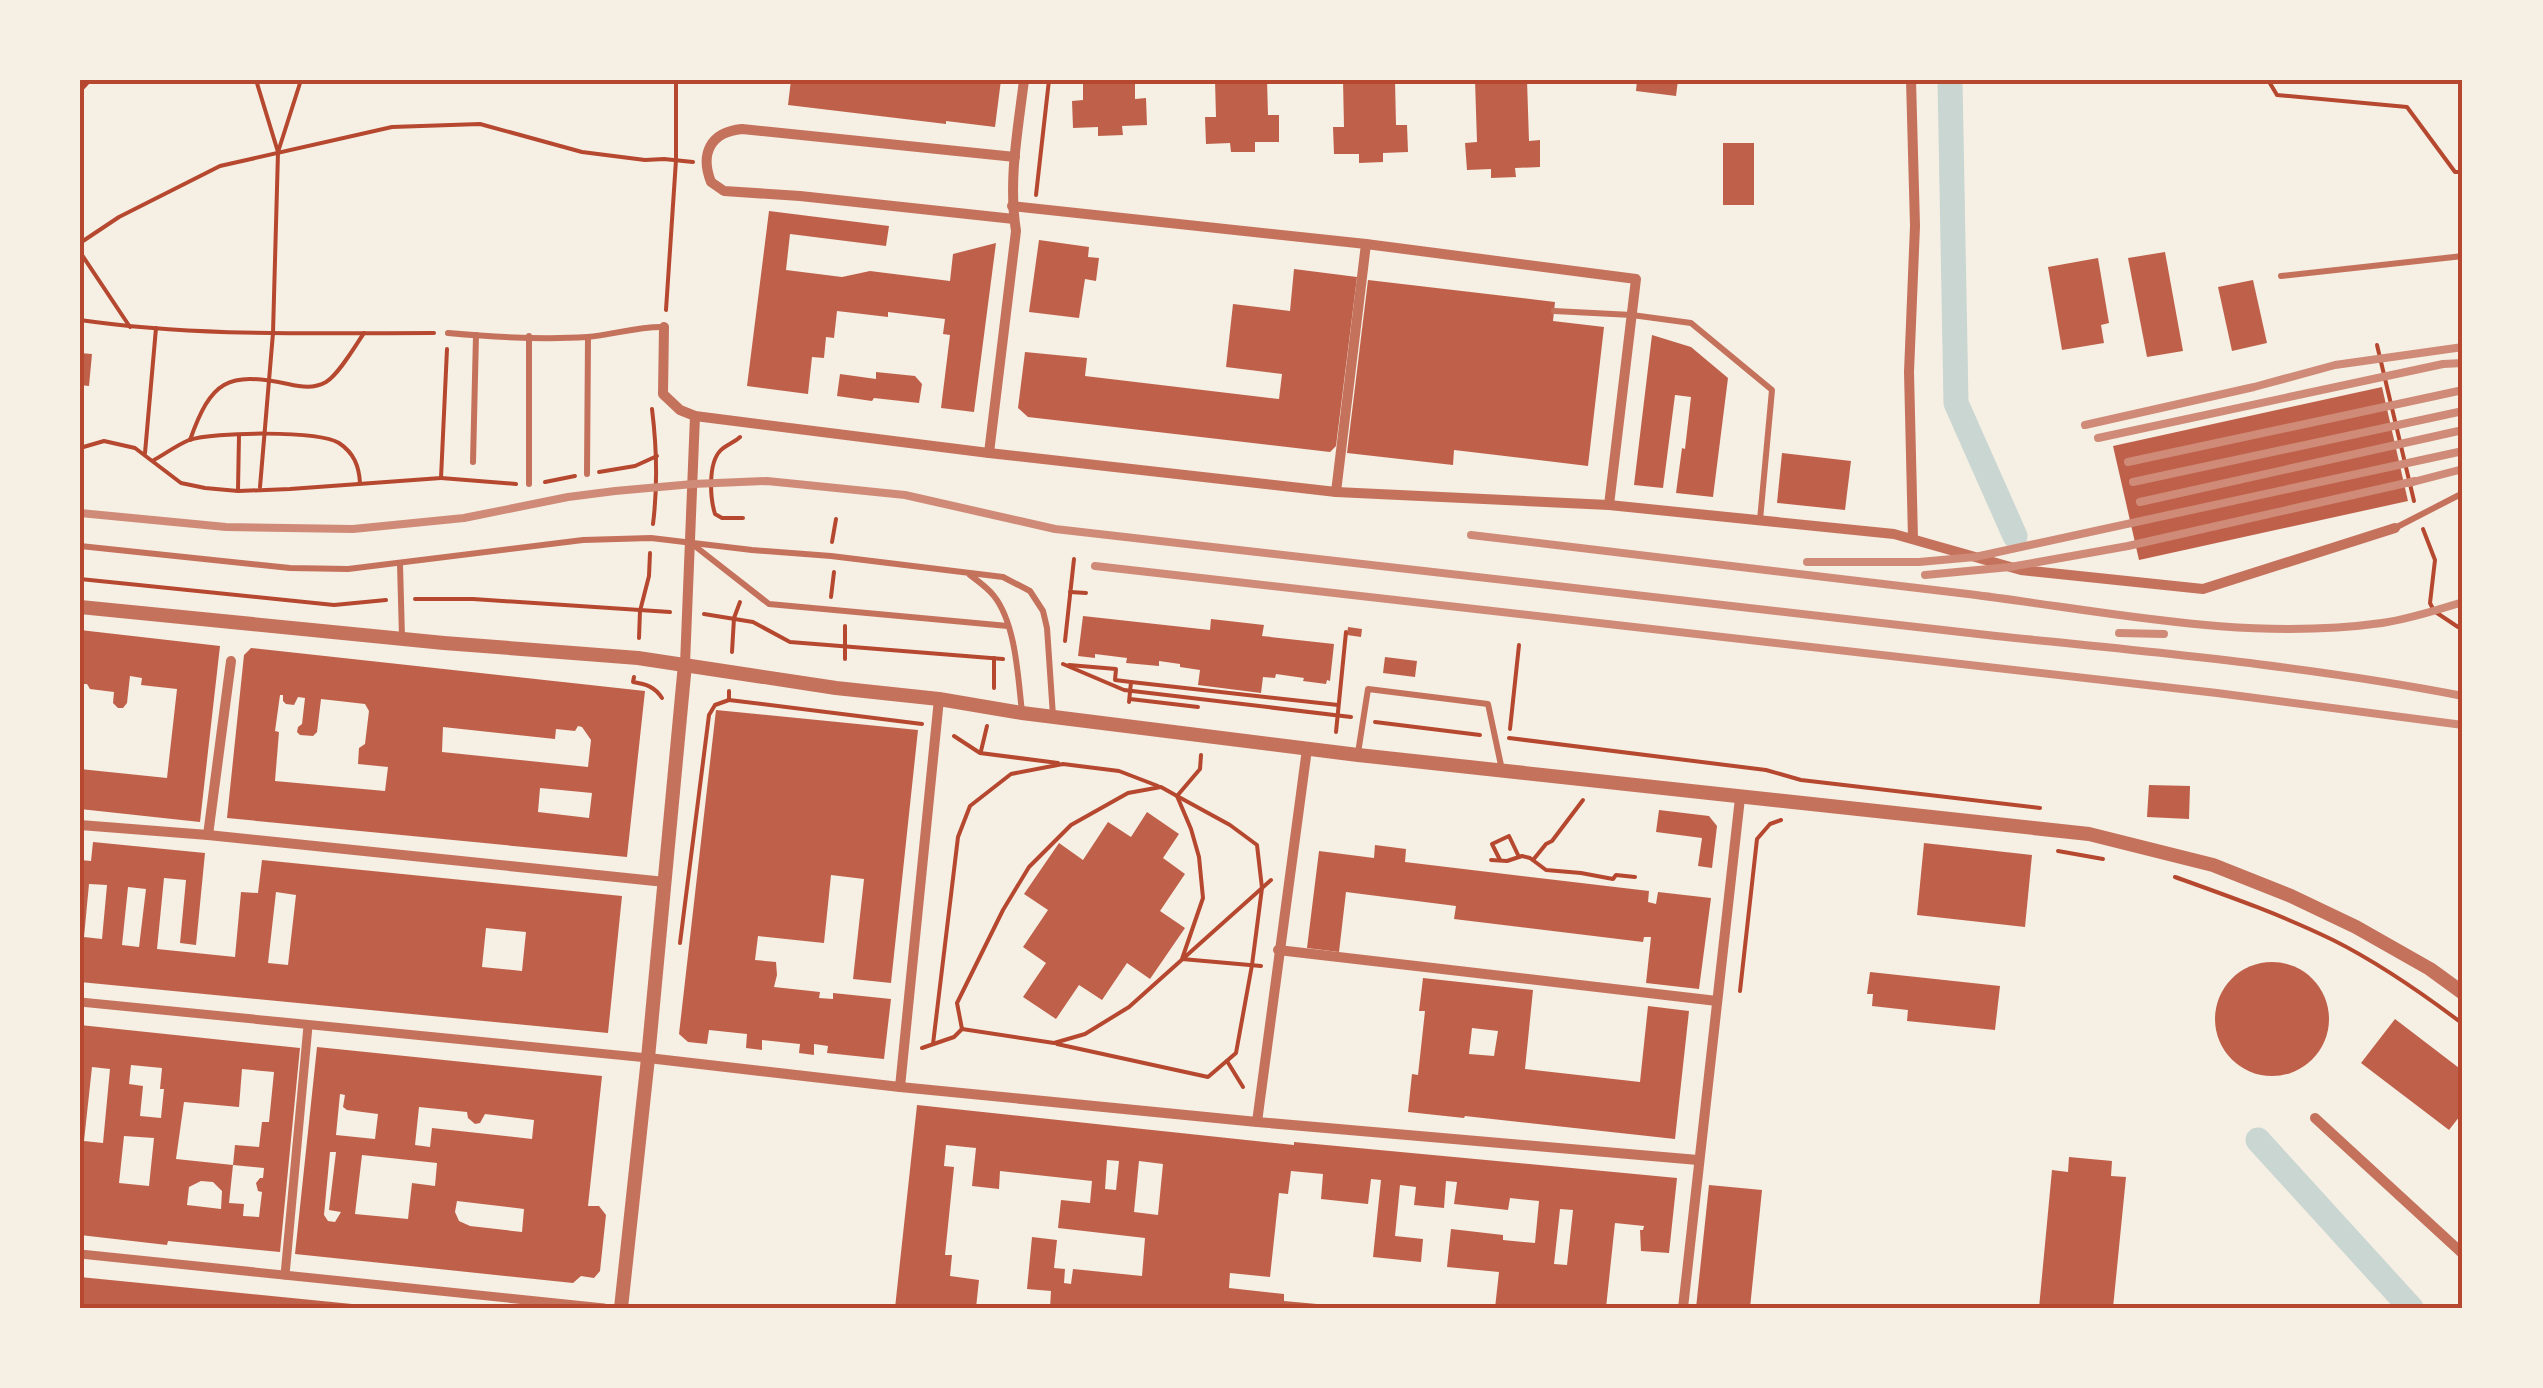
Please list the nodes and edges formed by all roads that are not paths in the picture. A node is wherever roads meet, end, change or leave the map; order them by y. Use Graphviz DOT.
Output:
graph roads {
  1 [pos="1024,80"];
  2 [pos="1911,80"];
  3 [pos="1015,157"];
  4 [pos="1012,206"];
  5 [pos="1014,219"];
  6 [pos="1366,244"];
  7 [pos="2463,256"];
  8 [pos="2280,276"];
  9 [pos="1554,311"];
  10 [pos="1632,315"];
  11 [pos="664,327"];
  12 [pos="448,333"];
  13 [pos="476,336"];
  14 [pos="528,336"];
  15 [pos="588,337"];
  16 [pos="695,416"];
  17 [pos="989,452"];
  18 [pos="473,462"];
  19 [pos="587,474"];
  20 [pos="529,484"];
  21 [pos="1336,492"];
  22 [pos="2463,492"];
  23 [pos="1609,505"];
  24 [pos="1760,520"];
  25 [pos="2395,528"];
  26 [pos="1912,539"];
  27 [pos="690,543"];
  28 [pos="80,546"];
  29 [pos="400,564"];
  30 [pos="968,573"];
  31 [pos="80,607"];
  32 [pos="1008,626"];
  33 [pos="402,640"];
  34 [pos="231,661"];
  35 [pos="685,664"];
  36 [pos="940,699"];
  37 [pos="1022,713"];
  38 [pos="1053,717"];
  39 [pos="1306,749"];
  40 [pos="1358,755"];
  41 [pos="1502,771"];
  42 [pos="1740,798"];
  43 [pos="80,825"];
  44 [pos="208,835"];
  45 [pos="666,882"];
  46 [pos="1278,950"];
  47 [pos="2463,993"];
  48 [pos="1718,1001"];
  49 [pos="80,1002"];
  50 [pos="308,1026"];
  51 [pos="648,1058"];
  52 [pos="900,1087"];
  53 [pos="2314,1118"];
  54 [pos="1257,1122"];
  55 [pos="1698,1160"];
  56 [pos="80,1254"];
  57 [pos="2463,1254"];
  58 [pos="285,1276"];
  59 [pos="604,1308"];
  60 [pos="620,1308"];
  61 [pos="1682,1308"];
  1 -- 3 [label="street"];
  2 -- 26 [label="street"];
  3 -- 4 [label="street"];
  3 -- 5 [label="street"];
  4 -- 5 [label="street"];
  4 -- 6 [label="street"];
  5 -- 17 [label="street"];
  6 -- 10 [label="street"];
  6 -- 21 [label="street"];
  7 -- 8 [label="lane"];
  9 -- 10 [label="lane"];
  10 -- 23 [label="street"];
  10 -- 24 [label="lane"];
  11 -- 15 [label="lane"];
  11 -- 16 [label="street"];
  12 -- 13 [label="lane"];
  13 -- 14 [label="lane"];
  13 -- 18 [label="lane"];
  14 -- 15 [label="lane"];
  14 -- 20 [label="lane"];
  15 -- 19 [label="lane"];
  16 -- 17 [label="street"];
  16 -- 27 [label="street"];
  17 -- 21 [label="street"];
  21 -- 23 [label="street"];
  22 -- 25 [label="lane"];
  23 -- 24 [label="street"];
  24 -- 26 [label="street"];
  25 -- 26 [label="street"];
  27 -- 29 [label="lane"];
  27 -- 30 [label="lane"];
  27 -- 32 [label="lane"];
  27 -- 35 [label="street"];
  28 -- 29 [label="lane"];
  29 -- 33 [label="lane"];
  30 -- 32 [label="lane"];
  30 -- 38 [label="lane"];
  31 -- 33 [label="street"];
  32 -- 37 [label="lane"];
  33 -- 35 [label="street"];
  34 -- 44 [label="street"];
  35 -- 36 [label="street"];
  35 -- 45 [label="street"];
  36 -- 37 [label="street"];
  36 -- 52 [label="street"];
  37 -- 38 [label="street"];
  38 -- 39 [label="street"];
  39 -- 40 [label="street"];
  39 -- 46 [label="street"];
  40 -- 41 [label="street"];
  40 -- 41 [label="lane"];
  41 -- 42 [label="street"];
  42 -- 47 [label="street"];
  42 -- 48 [label="street"];
  43 -- 44 [label="street"];
  44 -- 45 [label="street"];
  45 -- 51 [label="street"];
  46 -- 48 [label="street"];
  46 -- 54 [label="street"];
  48 -- 55 [label="street"];
  49 -- 50 [label="street"];
  50 -- 51 [label="street"];
  50 -- 58 [label="street"];
  51 -- 52 [label="street"];
  51 -- 60 [label="street"];
  52 -- 54 [label="street"];
  53 -- 57 [label="street"];
  54 -- 55 [label="street"];
  55 -- 61 [label="street"];
  56 -- 58 [label="street"];
  58 -- 59 [label="street"];
}
